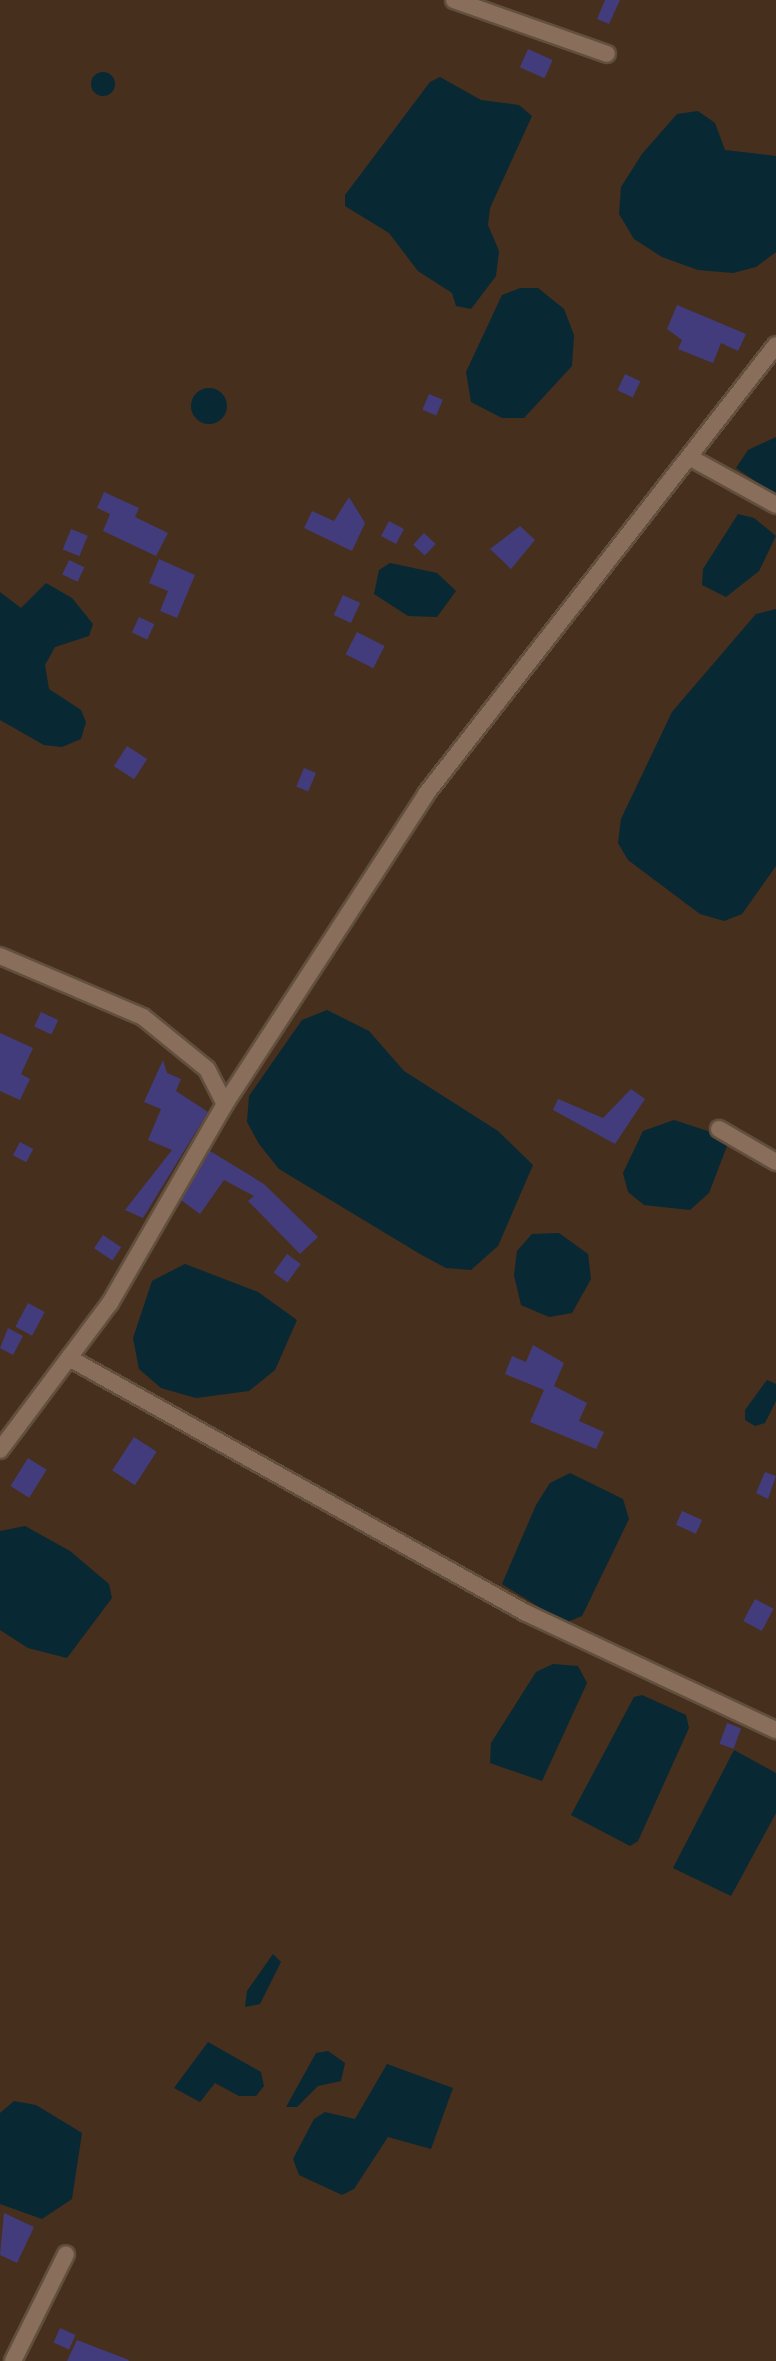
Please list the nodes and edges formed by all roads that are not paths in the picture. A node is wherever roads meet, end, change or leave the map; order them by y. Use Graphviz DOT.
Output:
graph roads {
  1 [pos="454,0"];
  2 [pos="607,54"];
  3 [pos="776,345"];
  4 [pos="691,458"];
  5 [pos="776,505"];
  6 [pos="0,956"];
  7 [pos="225,1104"];
  8 [pos="719,1129"];
  9 [pos="776,1162"];
  10 [pos="69,1358"];
  11 [pos="0,1450"];
  12 [pos="776,1730"];
  13 [pos="66,2254"];
  14 [pos="13,2361"];
  1 -- 2 [label="street"];
  3 -- 4 [label="street"];
  4 -- 5 [label="street"];
  4 -- 7 [label="street"];
  6 -- 7 [label="street"];
  7 -- 10 [label="street"];
  8 -- 9 [label="street"];
  10 -- 11 [label="street"];
  10 -- 12 [label="street"];
  13 -- 14 [label="street"];
}
